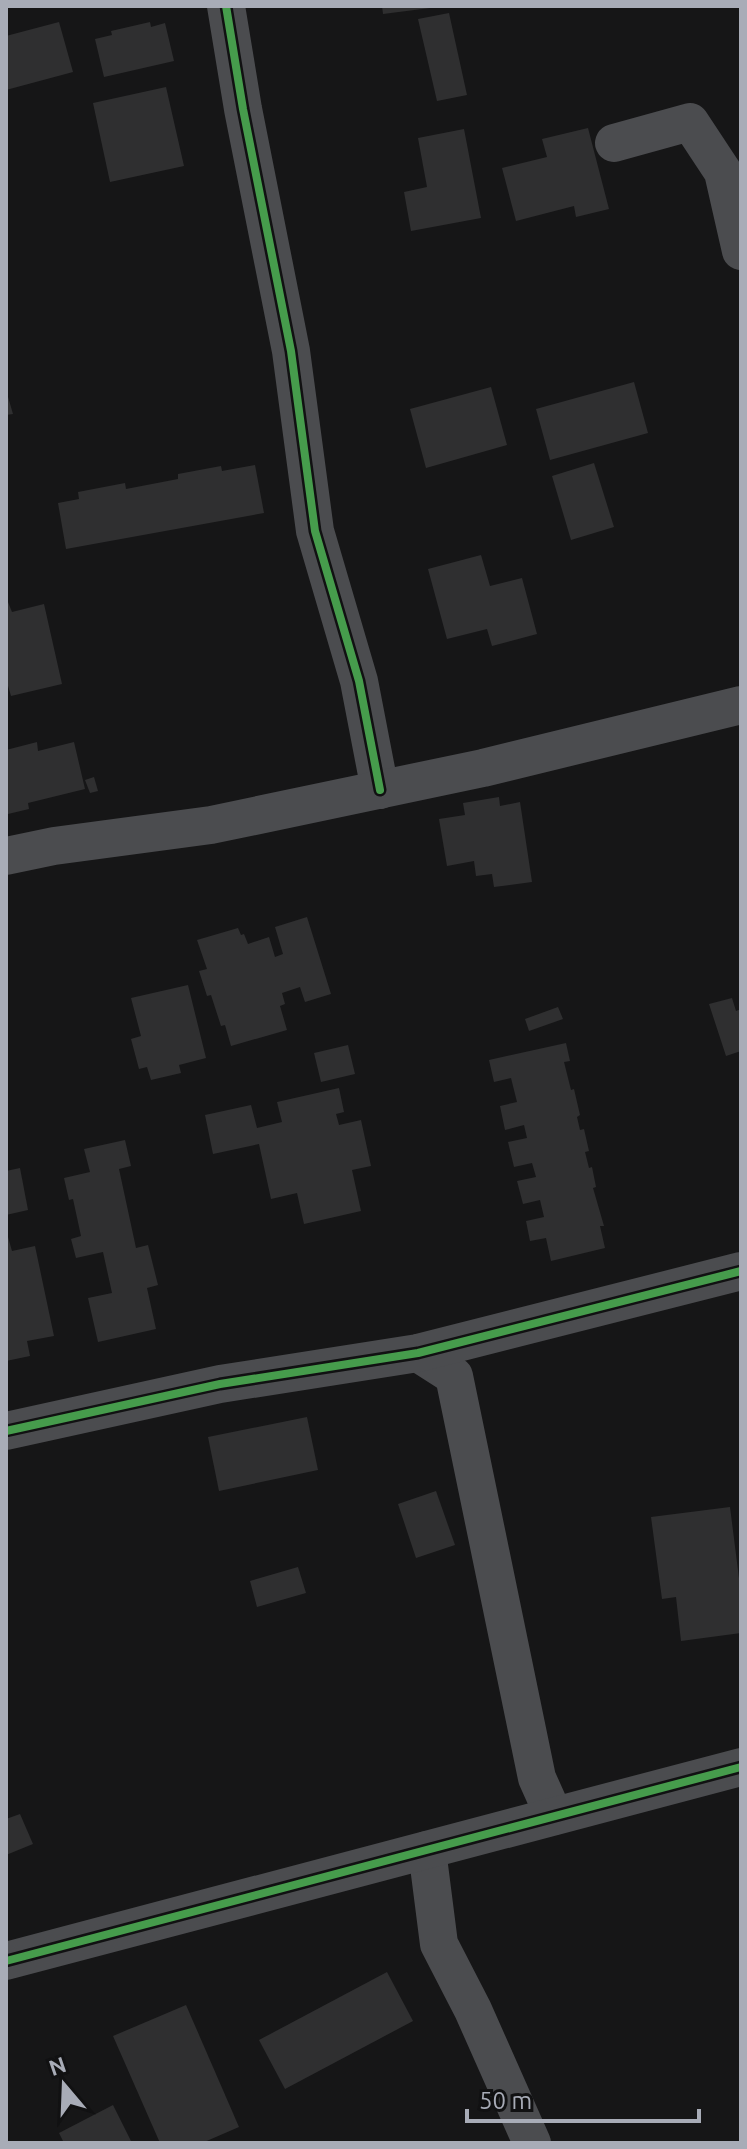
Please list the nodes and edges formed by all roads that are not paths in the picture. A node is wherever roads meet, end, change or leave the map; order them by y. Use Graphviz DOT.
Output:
graph roads {
  1 [pos="226,6"];
  2 [pos="614,143"];
  3 [pos="741,251"];
  4 [pos="741,705"];
  5 [pos="380,790"];
  6 [pos="6,856"];
  7 [pos="741,1271"];
  8 [pos="493,1335"];
  9 [pos="418,1353"];
  10 [pos="454,1376"];
  11 [pos="6,1431"];
  12 [pos="741,1767"];
  13 [pos="554,1816"];
  14 [pos="427,1850"];
  15 [pos="6,1961"];
  16 [pos="532,2143"];
  1 -- 5 [label="street"];
  2 -- 3 [label="street"];
  4 -- 5 [label="street"];
  5 -- 6 [label="street"];
  7 -- 8 [label="street"];
  8 -- 9 [label="street"];
  8 -- 10 [label="street"];
  9 -- 10 [label="street"];
  9 -- 11 [label="street"];
  10 -- 13 [label="street"];
  12 -- 13 [label="street"];
  13 -- 14 [label="street"];
  14 -- 15 [label="street"];
  14 -- 16 [label="street"];
}
